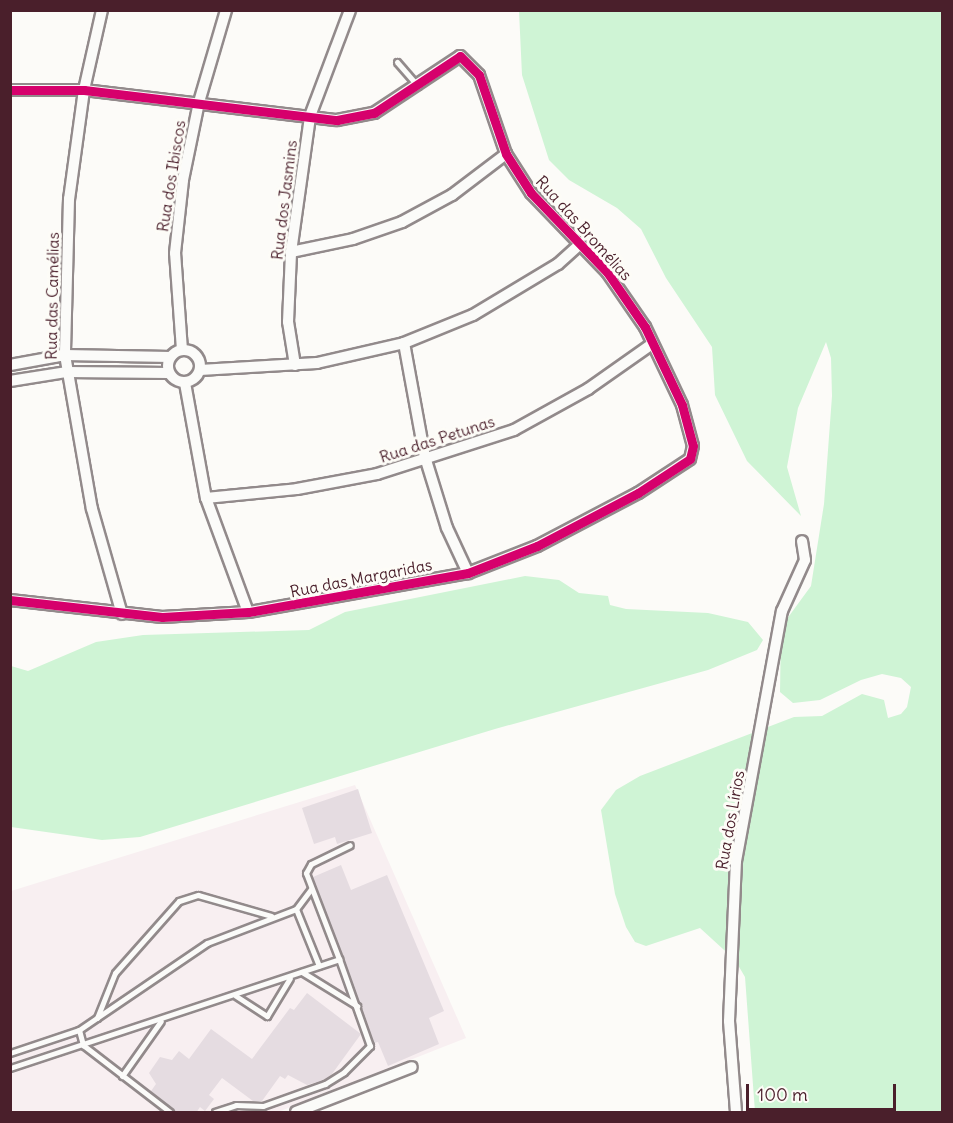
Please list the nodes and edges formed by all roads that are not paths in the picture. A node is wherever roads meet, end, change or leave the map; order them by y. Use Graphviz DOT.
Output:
graph roads {
  1 [pos="102,10"];
  2 [pos="226,10"];
  3 [pos="350,10"];
  4 [pos="397,62"];
  5 [pos="418,87"];
  6 [pos="10,90"];
  7 [pos="84,90"];
  8 [pos="199,102"];
  9 [pos="310,116"];
  10 [pos="506,154"];
  11 [pos="579,245"];
  12 [pos="291,252"];
  13 [pos="404,343"];
  14 [pos="652,344"];
  15 [pos="182,350"];
  16 [pos="64,355"];
  17 [pos="170,357"];
  18 [pos="10,365"];
  19 [pos="295,365"];
  20 [pos="200,370"];
  21 [pos="66,372"];
  22 [pos="169,373"];
  23 [pos="10,381"];
  24 [pos="185,382"];
  25 [pos="425,458"];
  26 [pos="690,459"];
  27 [pos="206,498"];
  28 [pos="802,541"];
  29 [pos="468,573"];
  30 [pos="10,600"];
  31 [pos="248,612"];
  32 [pos="122,614"];
  33 [pos="350,845"];
  34 [pos="311,889"];
  35 [pos="296,909"];
  36 [pos="273,917"];
  37 [pos="339,959"];
  38 [pos="319,966"];
  39 [pos="302,972"];
  40 [pos="290,977"];
  41 [pos="236,996"];
  42 [pos="358,1007"];
  43 [pos="97,1018"];
  44 [pos="162,1020"];
  45 [pos="79,1030"];
  46 [pos="83,1045"];
  47 [pos="10,1053"];
  48 [pos="14,1066"];
  49 [pos="412,1067"];
  50 [pos="10,1075"];
  51 [pos="122,1076"];
  52 [pos="170,1113"];
  53 [pos="215,1113"];
  54 [pos="296,1113"];
  55 [pos="736,1113"];
  1 -- 7 [label="street, Rua das Camélias"];
  2 -- 8 [label="street, Rua dos Ibiscos"];
  3 -- 9 [label="street, Rua dos Jasmins"];
  4 -- 5 [label="lane"];
  5 -- 9 [label="street, Rua das Bromélias"];
  5 -- 10 [label="street, Rua das Bromélias"];
  6 -- 7 [label="street, Rua das Bromélias"];
  7 -- 8 [label="street, Rua das Bromélias"];
  7 -- 16 [label="street, Rua das Camélias"];
  8 -- 9 [label="street, Rua das Bromélias"];
  8 -- 15 [label="street, Rua dos Ibiscos"];
  9 -- 12 [label="street, Rua dos Jasmins"];
  10 -- 11 [label="street, Rua das Bromélias"];
  10 -- 12 [label="street"];
  11 -- 13 [label="street"];
  11 -- 14 [label="street, Rua das Bromélias"];
  12 -- 19 [label="street, Rua dos Jasmins"];
  13 -- 19 [label="street"];
  13 -- 25 [label="street"];
  14 -- 25 [label="street, Rua das Petunas"];
  14 -- 26 [label="street, Rua das Bromélias"];
  15 -- 17 [label="street"];
  15 -- 20 [label="street"];
  16 -- 17 [label="street"];
  16 -- 18 [label="street"];
  16 -- 21 [label="street, Rua das Camélias"];
  17 -- 22 [label="street"];
  19 -- 20 [label="street"];
  20 -- 24 [label="street"];
  21 -- 22 [label="street"];
  21 -- 23 [label="street"];
  21 -- 32 [label="street, Rua das Camélias"];
  22 -- 24 [label="street"];
  24 -- 27 [label="street"];
  25 -- 27 [label="street, Rua das Petunas"];
  25 -- 29 [label="street"];
  26 -- 29 [label="street, Rua das Margaridas"];
  27 -- 31 [label="street"];
  28 -- 55 [label="street, Rua dos Lírios"];
  29 -- 31 [label="street, Rua das Margaridas"];
  30 -- 32 [label="street, Rua das Margaridas"];
  31 -- 32 [label="street, Rua das Margaridas"];
  33 -- 34 [label="lane"];
  34 -- 35 [label="lane"];
  34 -- 37 [label="lane"];
  35 -- 36 [label="lane"];
  35 -- 38 [label="lane"];
  36 -- 43 [label="lane"];
  36 -- 43 [label="lane"];
  37 -- 38 [label="lane"];
  37 -- 42 [label="lane"];
  38 -- 39 [label="lane"];
  39 -- 40 [label="lane"];
  39 -- 42 [label="lane"];
  40 -- 41 [label="lane"];
  40 -- 41 [label="lane"];
  41 -- 44 [label="lane"];
  42 -- 53 [label="lane"];
  43 -- 45 [label="lane"];
  44 -- 46 [label="lane"];
  44 -- 51 [label="lane"];
  45 -- 46 [label="lane"];
  45 -- 47 [label="lane"];
  46 -- 48 [label="lane"];
  46 -- 51 [label="lane"];
  48 -- 50 [label="lane"];
  49 -- 54 [label="street"];
  51 -- 52 [label="lane"];
}
